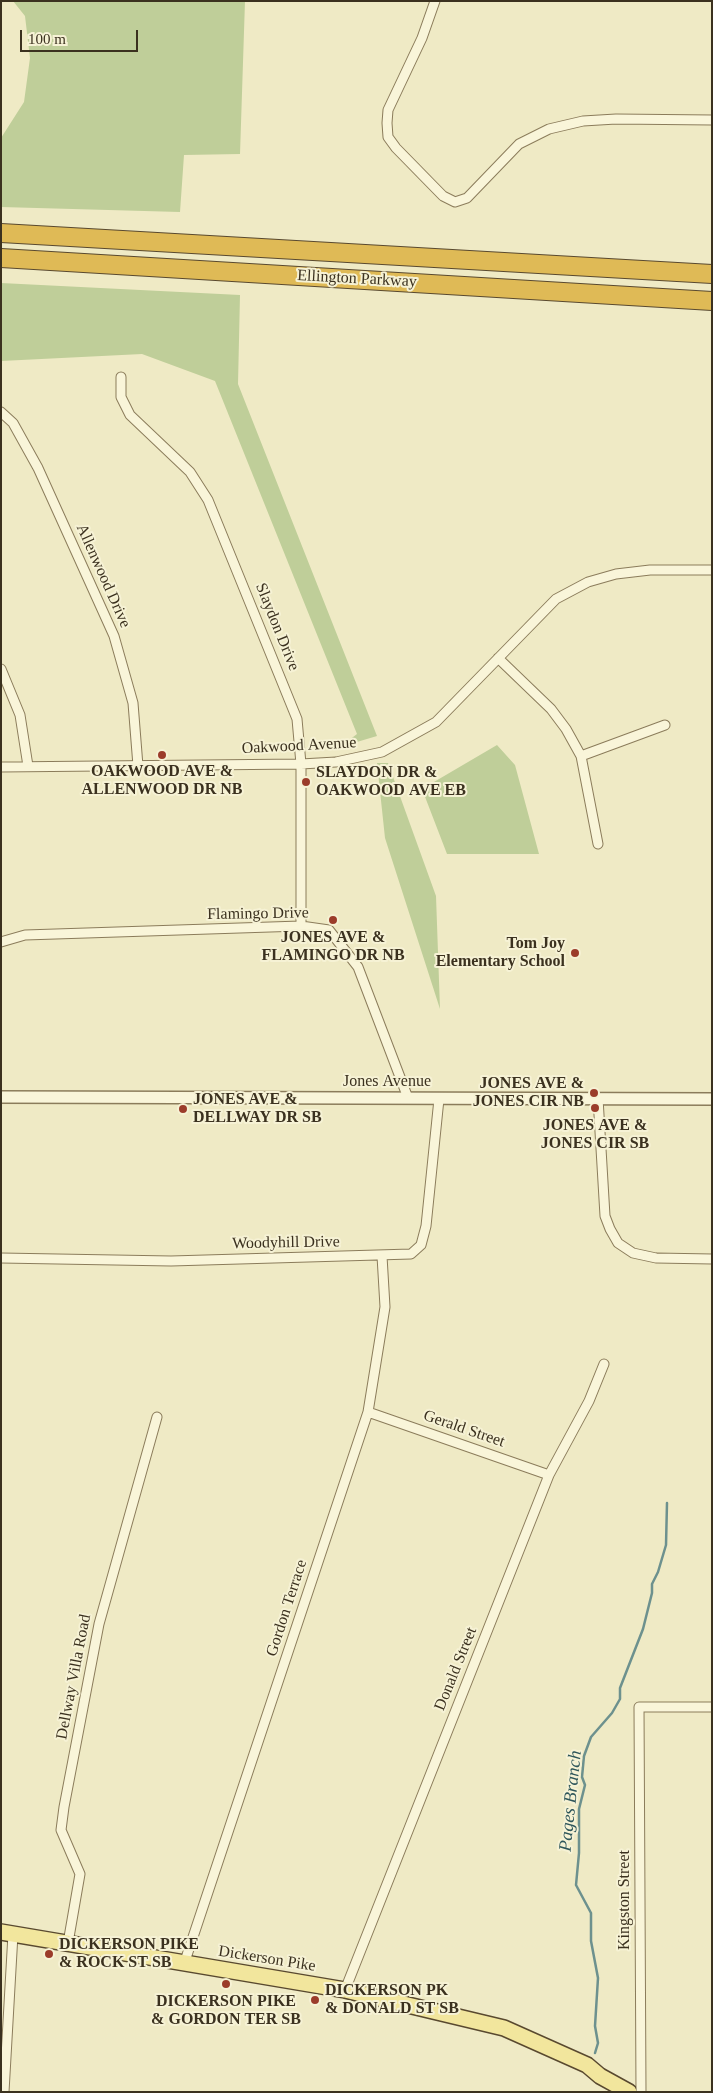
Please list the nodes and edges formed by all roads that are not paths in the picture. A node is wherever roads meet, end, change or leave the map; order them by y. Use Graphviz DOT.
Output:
graph roads {
  1 [pos="435,1"];
  2 [pos="712,120"];
  3 [pos="1,234"];
  4 [pos="1,258"];
  5 [pos="712,274"];
  6 [pos="712,301"];
  7 [pos="121,378"];
  8 [pos="1,412"];
  9 [pos="712,570"];
  10 [pos="498,658"];
  11 [pos="1,669"];
  12 [pos="665,725"];
  13 [pos="581,756"];
  14 [pos="301,764"];
  15 [pos="28,766"];
  16 [pos="138,766"];
  17 [pos="1,767"];
  18 [pos="598,844"];
  19 [pos="301,926"];
  20 [pos="1,942"];
  21 [pos="2,1097"];
  22 [pos="408,1098"];
  23 [pos="598,1098"];
  24 [pos="439,1099"];
  25 [pos="712,1099"];
  26 [pos="382,1256"];
  27 [pos="1,1258"];
  28 [pos="712,1259"];
  29 [pos="604,1364"];
  30 [pos="368,1412"];
  31 [pos="157,1417"];
  32 [pos="549,1475"];
  33 [pos="712,1707"];
  34 [pos="7,1933"];
  35 [pos="68,1944"];
  36 [pos="184,1964"];
  37 [pos="345,1990"];
  38 [pos="4,2092"];
  39 [pos="628,2092"];
  40 [pos="641,2092"];
  1 -- 2 [label="street"];
  3 -- 5 [label="highway, Ellington Parkway"];
  4 -- 6 [label="highway, Ellington Parkway"];
  7 -- 14 [label="street, Slaydon Drive"];
  8 -- 16 [label="street, Allenwood Drive"];
  9 -- 10 [label="street, Oakwood Avenue"];
  10 -- 13 [label="street"];
  10 -- 14 [label="street, Oakwood Avenue"];
  11 -- 15 [label="street"];
  12 -- 13 [label="street"];
  13 -- 18 [label="street"];
  14 -- 16 [label="street, Oakwood Avenue"];
  14 -- 19 [label="street, Slaydon Drive"];
  15 -- 16 [label="street, Oakwood Avenue"];
  15 -- 17 [label="street, Oakwood Avenue"];
  19 -- 20 [label="street, Flamingo Drive"];
  19 -- 22 [label="street, Flamingo Drive"];
  21 -- 22 [label="street, Jones Avenue"];
  22 -- 24 [label="street, Jones Avenue"];
  23 -- 24 [label="street, Jones Avenue"];
  23 -- 25 [label="street, Jones Avenue"];
  23 -- 28 [label="street"];
  24 -- 26 [label="street, Woodyhill Drive"];
  26 -- 27 [label="street, Woodyhill Drive"];
  26 -- 30 [label="street, Gordon Terrace"];
  29 -- 32 [label="street, Donald Street"];
  30 -- 32 [label="street, Gerald Street"];
  30 -- 36 [label="street, Gordon Terrace"];
  31 -- 35 [label="street, Dellway Villa Road"];
  32 -- 37 [label="street, Donald Street"];
  33 -- 40 [label="street, Kingston Street"];
  34 -- 35 [label="main road, Dickerson Pike"];
  34 -- 38 [label="street"];
  35 -- 36 [label="main road, Dickerson Pike"];
  36 -- 37 [label="main road, Dickerson Pike"];
  37 -- 39 [label="main road, Dickerson Pike"];
}
